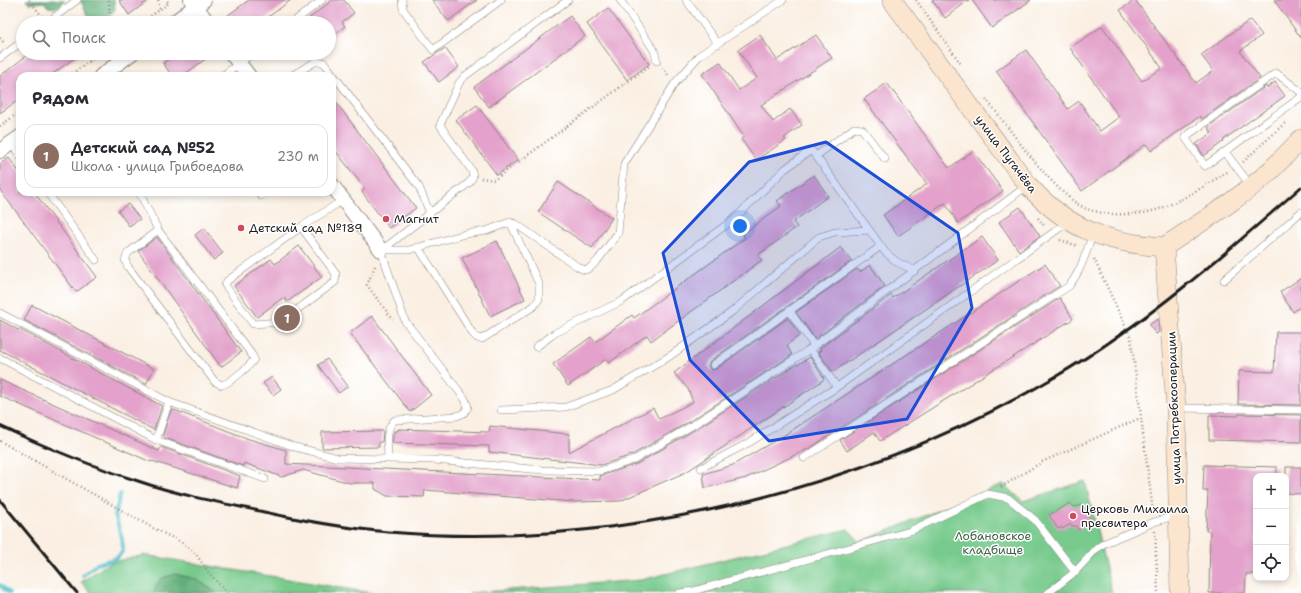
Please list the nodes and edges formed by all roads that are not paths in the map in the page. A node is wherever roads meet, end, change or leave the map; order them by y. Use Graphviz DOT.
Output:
graph roads {
  1 [pos="77,0"];
  2 [pos="322,0"];
  3 [pos="402,0"];
  4 [pos="501,0"];
  5 [pos="568,0"];
  6 [pos="620,0"];
  7 [pos="686,0"];
  8 [pos="783,0"];
  9 [pos="892,0"];
  10 [pos="197,2"];
  11 [pos="56,16"];
  12 [pos="181,16"];
  13 [pos="204,16"];
  14 [pos="301,16"];
  15 [pos="718,44"];
  16 [pos="16,46"];
  17 [pos="0,58"];
  18 [pos="123,60"];
  19 [pos="234,60"];
  20 [pos="236,60"];
  21 [pos="657,61"];
  22 [pos="107,72"];
  23 [pos="225,72"];
  24 [pos="245,72"];
  25 [pos="298,72"];
  26 [pos="331,72"];
  27 [pos="336,78"];
  28 [pos="1301,92"];
  29 [pos="1301,97"];
  30 [pos="1301,139"];
  31 [pos="1225,152"];
  32 [pos="816,156"];
  33 [pos="885,159"];
  34 [pos="1028,185"];
  35 [pos="1251,186"];
  36 [pos="336,190"];
  37 [pos="49,196"];
  38 [pos="141,196"];
  39 [pos="343,200"];
  40 [pos="1301,212"];
  41 [pos="430,213"];
  42 [pos="510,222"];
  43 [pos="1069,222"];
  44 [pos="301,227"];
  45 [pos="158,230"];
  46 [pos="869,230"];
  47 [pos="1090,241"];
  48 [pos="881,246"];
  49 [pos="418,247"];
  50 [pos="1164,247"];
  51 [pos="380,255"];
  52 [pos="96,260"];
  53 [pos="915,271"];
  54 [pos="1224,280"];
  55 [pos="790,310"];
  56 [pos="0,313"];
  57 [pos="536,347"];
  58 [pos="812,347"];
  59 [pos="0,358"];
  60 [pos="713,365"];
  61 [pos="837,387"];
  62 [pos="169,402"];
  63 [pos="1176,408"];
  64 [pos="501,410"];
  65 [pos="1301,410"];
  66 [pos="156,440"];
  67 [pos="804,458"];
  68 [pos="388,460"];
  69 [pos="702,468"];
  70 [pos="265,479"];
  71 [pos="1178,515"];
  72 [pos="1075,572"];
  73 [pos="680,593"];
  74 [pos="1048,593"];
  75 [pos="1180,593"];
  1 -- 11 [label="lane"];
  2 -- 14 [label="lane"];
  3 -- 4 [label="lane"];
  5 -- 41 [label="lane"];
  6 -- 21 [label="lane"];
  7 -- 15 [label="lane"];
  8 -- 15 [label="lane"];
  9 -- 34 [label="main road, улица Пугачёва"];
  10 -- 12 [label="street"];
  10 -- 13 [label="street"];
  15 -- 42 [label="lane"];
  16 -- 17 [label="lane"];
  18 -- 22 [label="street"];
  19 -- 23 [label="lane"];
  20 -- 24 [label="street"];
  25 -- 26 [label="lane"];
  27 -- 41 [label="lane"];
  28 -- 31 [label="lane"];
  29 -- 31 [label="lane"];
  30 -- 35 [label="main road"];
  31 -- 35 [label="lane"];
  32 -- 33 [label="lane"];
  32 -- 46 [label="lane"];
  32 -- 57 [label="lane"];
  34 -- 43 [label="main road, улица Пугачёва"];
  34 -- 53 [label="lane"];
  35 -- 50 [label="main road"];
  36 -- 39 [label="street"];
  37 -- 52 [label="lane"];
  38 -- 45 [label="lane"];
  39 -- 44 [label="lane"];
  39 -- 51 [label="street"];
  40 -- 54 [label="lane"];
  41 -- 51 [label="lane"];
  42 -- 49 [label="lane"];
  42 -- 49 [label="lane"];
  43 -- 47 [label="main road, улица Пугачёва"];
  43 -- 61 [label="lane"];
  44 -- 44 [label="lane"];
  45 -- 45 [label="lane"];
  46 -- 48 [label="lane"];
  46 -- 64 [label="lane"];
  47 -- 50 [label="main road, улица Пугачёва"];
  47 -- 67 [label="lane"];
  48 -- 53 [label="lane"];
  48 -- 55 [label="lane"];
  49 -- 51 [label="lane"];
  50 -- 63 [label="main road, улица Потребкооперации"];
  51 -- 68 [label="lane"];
  53 -- 58 [label="lane"];
  55 -- 58 [label="lane"];
  55 -- 60 [label="lane"];
  56 -- 62 [label="lane"];
  58 -- 61 [label="lane"];
  58 -- 68 [label="lane"];
  59 -- 66 [label="lane"];
  61 -- 69 [label="lane"];
  62 -- 66 [label="lane"];
  62 -- 68 [label="lane"];
  63 -- 65 [label="lane"];
  63 -- 71 [label="main road, улица Потребкооперации"];
  66 -- 70 [label="lane"];
  71 -- 72 [label="lane"];
  71 -- 75 [label="main road, улица Потребкооперации"];
  72 -- 73 [label="lane"];
  72 -- 74 [label="lane"];
}
